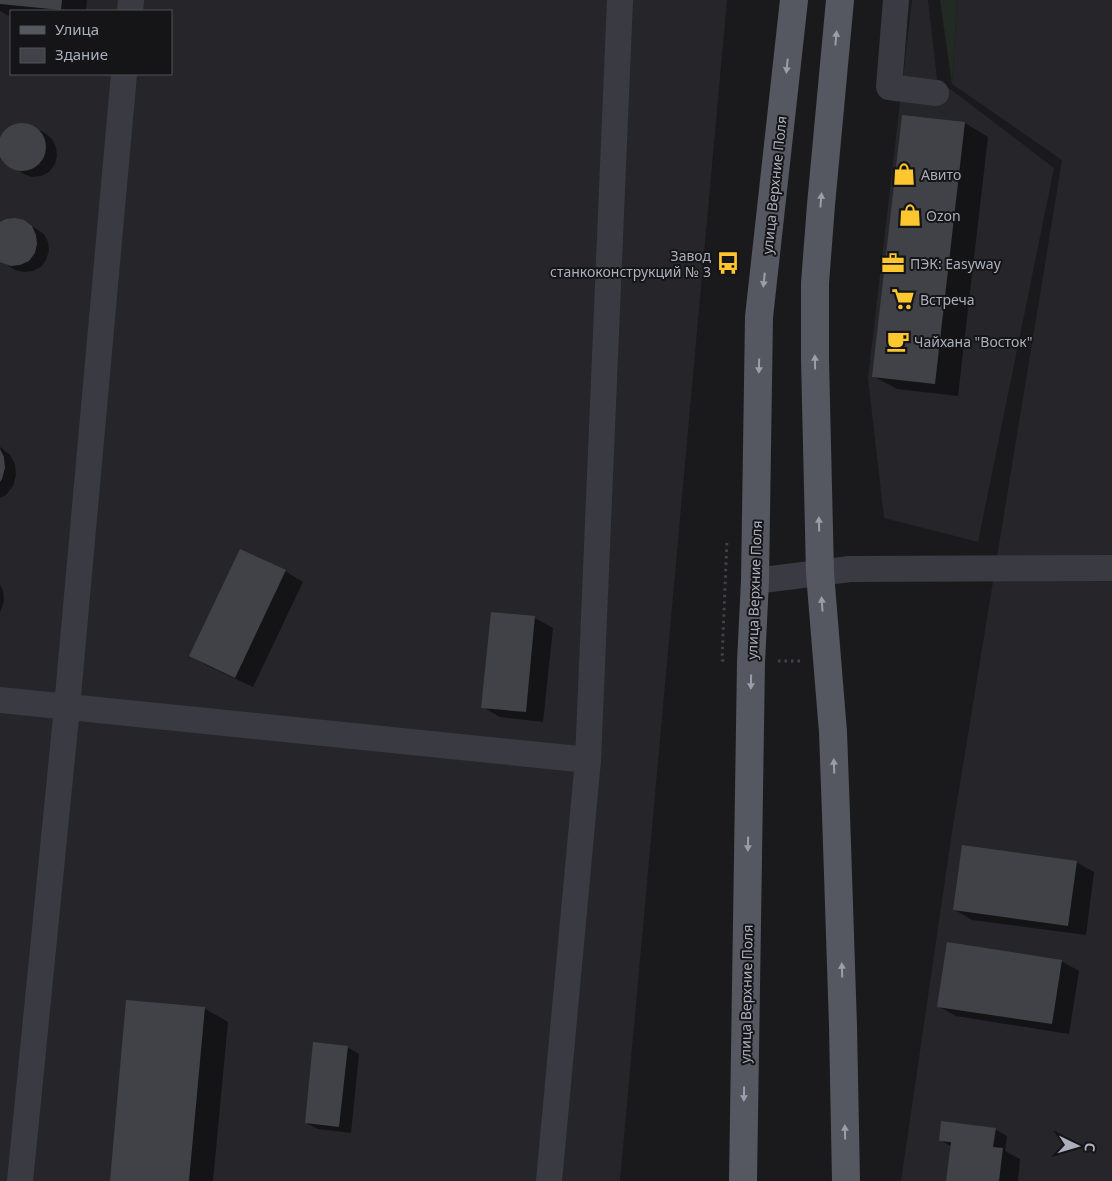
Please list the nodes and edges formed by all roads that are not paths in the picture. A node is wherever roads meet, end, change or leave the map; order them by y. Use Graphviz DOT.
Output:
graph roads {
  1 [pos="620,0"];
  2 [pos="794,0"];
  3 [pos="840,0"];
  4 [pos="896,0"];
  5 [pos="124,75"];
  6 [pos="936,93"];
  7 [pos="1112,568"];
  8 [pos="820,573"];
  9 [pos="755,581"];
  10 [pos="0,700"];
  11 [pos="67,707"];
  12 [pos="588,760"];
  13 [pos="20,1181"];
  14 [pos="549,1181"];
  15 [pos="743,1181"];
  16 [pos="846,1181"];
  1 -- 12 [label="lane"];
  2 -- 9 [label="main road, улица Верхние Поля, one-way"];
  8 -- 3 [label="main road, one-way"];
  4 -- 6 [label="lane"];
  5 -- 11 [label="lane"];
  7 -- 8 [label="lane"];
  8 -- 9 [label="lane"];
  16 -- 8 [label="main road, one-way"];
  9 -- 15 [label="main road, улица Верхние Поля, one-way"];
  10 -- 11 [label="lane"];
  11 -- 12 [label="lane"];
  11 -- 13 [label="lane"];
  12 -- 14 [label="lane"];
}
